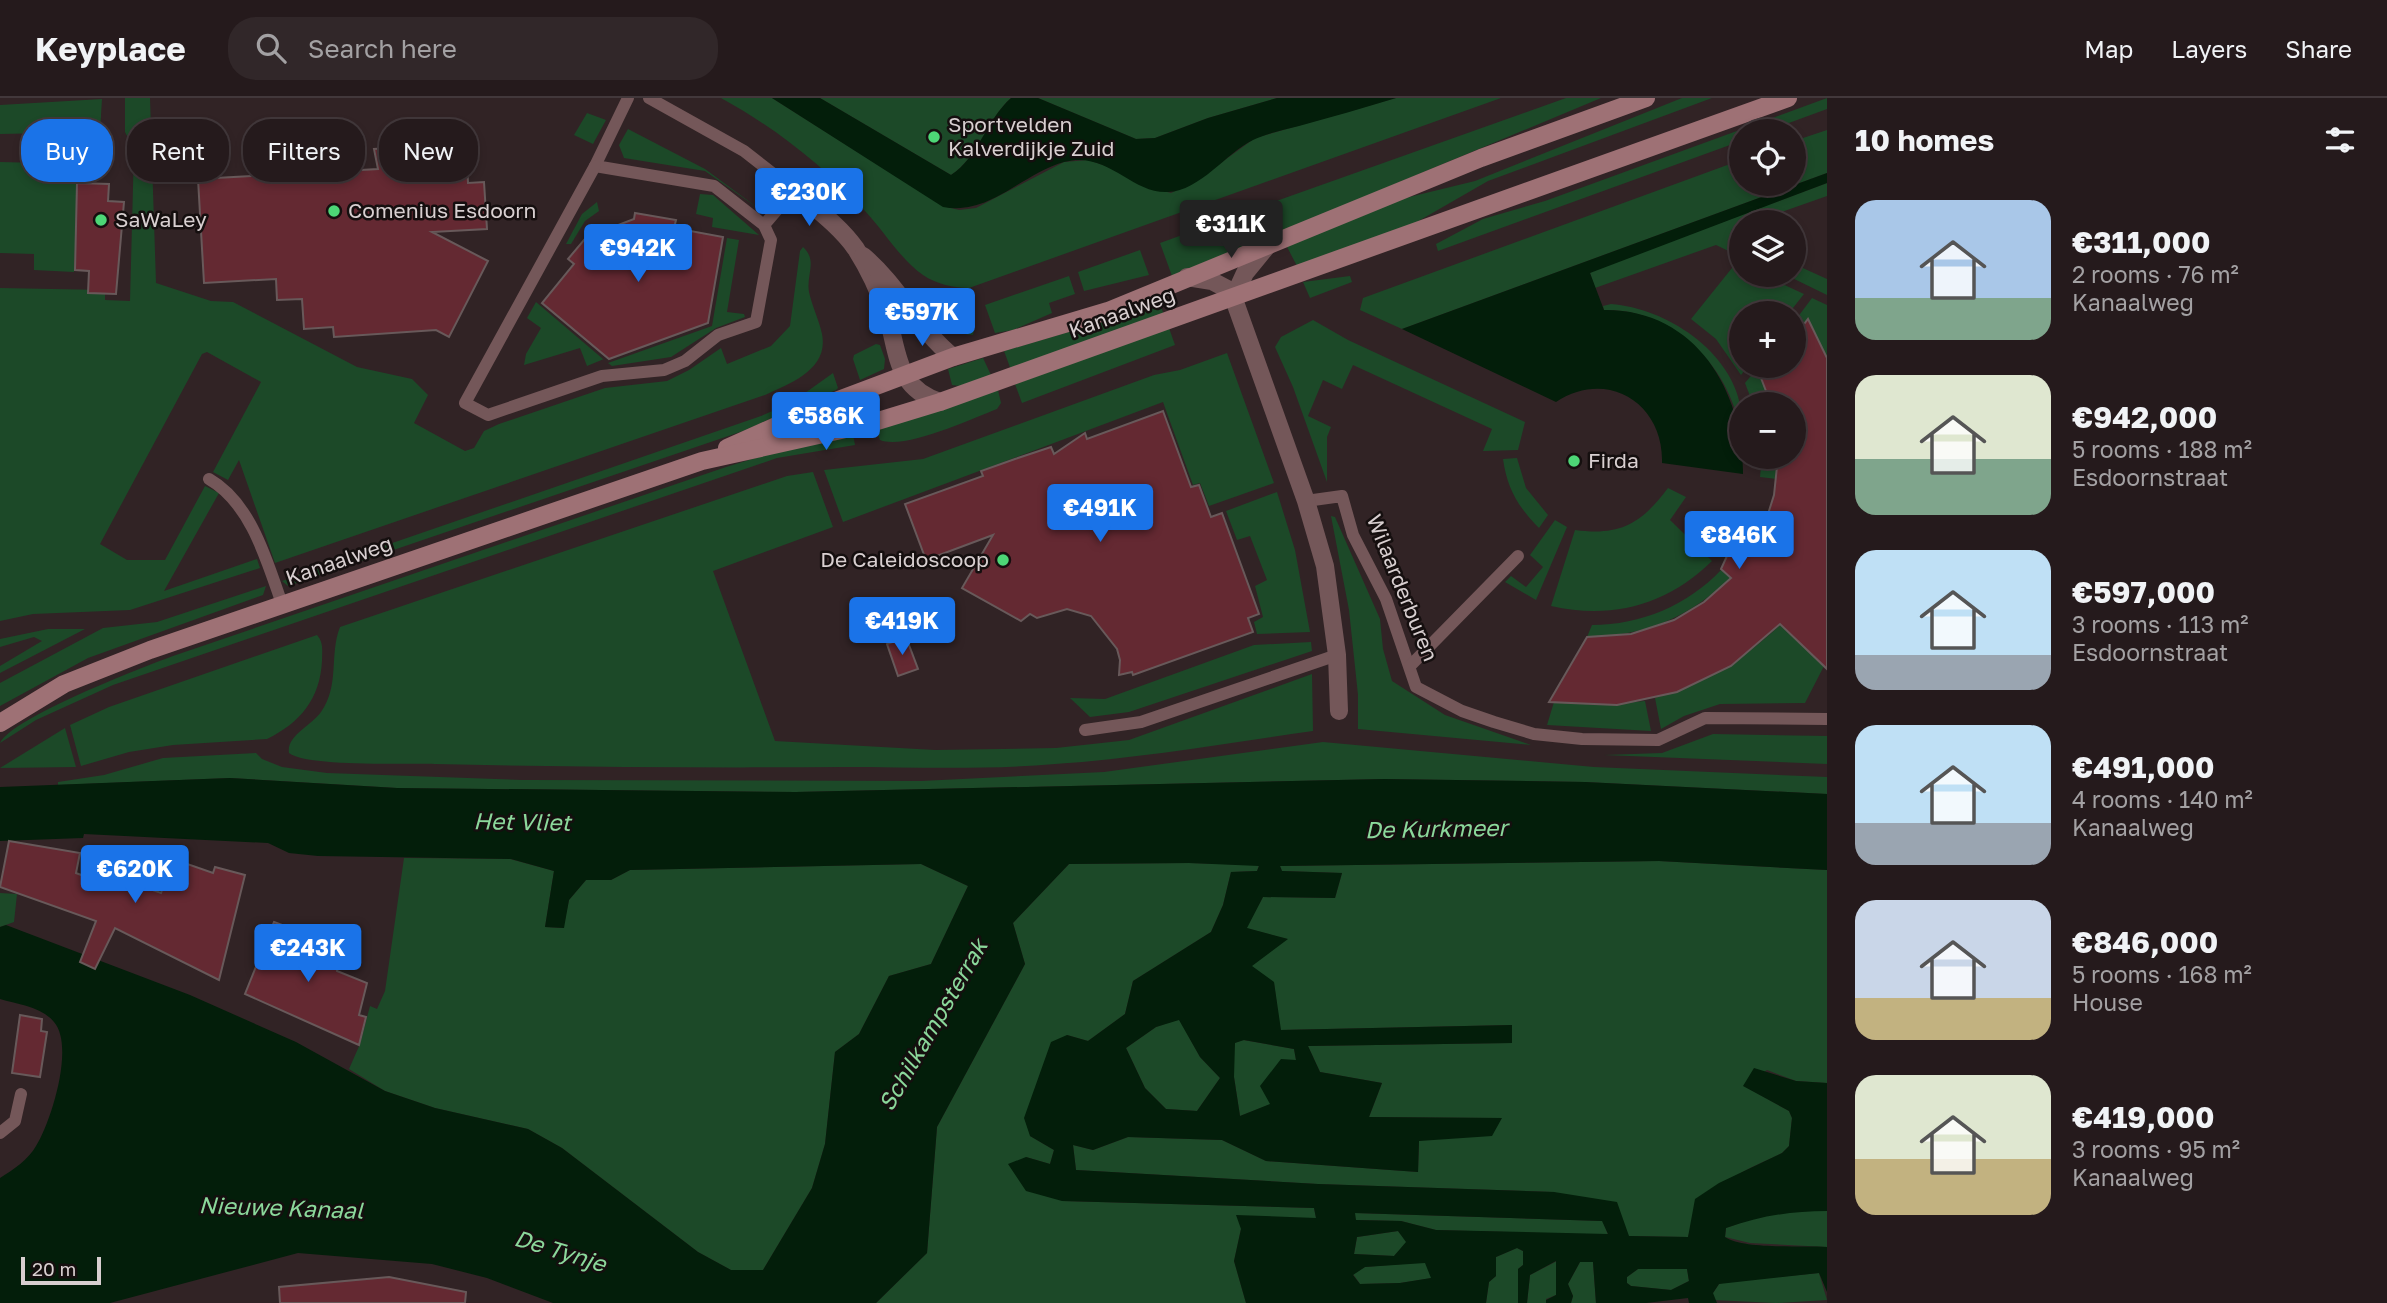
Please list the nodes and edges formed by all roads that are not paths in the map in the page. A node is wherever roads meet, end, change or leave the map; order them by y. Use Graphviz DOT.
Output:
graph roads {
  1 [pos="628,98"];
  2 [pos="649,98"];
  3 [pos="1646,98"];
  4 [pos="1788,98"];
  5 [pos="595,166"];
  6 [pos="794,190"];
  7 [pos="764,225"];
  8 [pos="1268,245"];
  9 [pos="857,251"];
  10 [pos="1187,277"];
  11 [pos="1234,297"];
  12 [pos="953,357"];
  13 [pos="903,375"];
  14 [pos="940,402"];
  15 [pos="702,461"];
  16 [pos="209,479"];
  17 [pos="1306,501"];
  18 [pos="1518,556"];
  19 [pos="282,604"];
  20 [pos="1337,654"];
  21 [pos="1410,666"];
  22 [pos="1339,711"];
  23 [pos="1827,719"];
  24 [pos="0,723"];
  25 [pos="1085,730"];
  26 [pos="21,1094"];
  27 [pos="0,1133"];
  1 -- 5 [label="lane"];
  2 -- 6 [label="lane"];
  3 -- 8 [label="main road, Kanaalweg"];
  4 -- 11 [label="main road, Kanaalweg"];
  5 -- 7 [label="lane"];
  5 -- 7 [label="lane"];
  6 -- 7 [label="lane"];
  6 -- 9 [label="street"];
  8 -- 10 [label="main road, Kanaalweg"];
  8 -- 11 [label="street"];
  9 -- 12 [label="street"];
  9 -- 13 [label="street"];
  10 -- 11 [label="street"];
  10 -- 12 [label="main road, Kanaalweg"];
  11 -- 14 [label="main road, Kanaalweg"];
  11 -- 17 [label="street"];
  12 -- 13 [label="main road, Kanaalweg"];
  13 -- 14 [label="street"];
  13 -- 15 [label="main road, Kanaalweg"];
  14 -- 15 [label="main road, Kanaalweg"];
  15 -- 19 [label="main road, Kanaalweg"];
  16 -- 19 [label="lane"];
  17 -- 20 [label="street"];
  17 -- 21 [label="lane, Wilaarderburen"];
  18 -- 21 [label="lane"];
  19 -- 24 [label="main road, Kanaalweg"];
  20 -- 22 [label="street"];
  20 -- 25 [label="lane"];
  21 -- 23 [label="lane, Wilaarderburen"];
  26 -- 27 [label="lane"];
}
